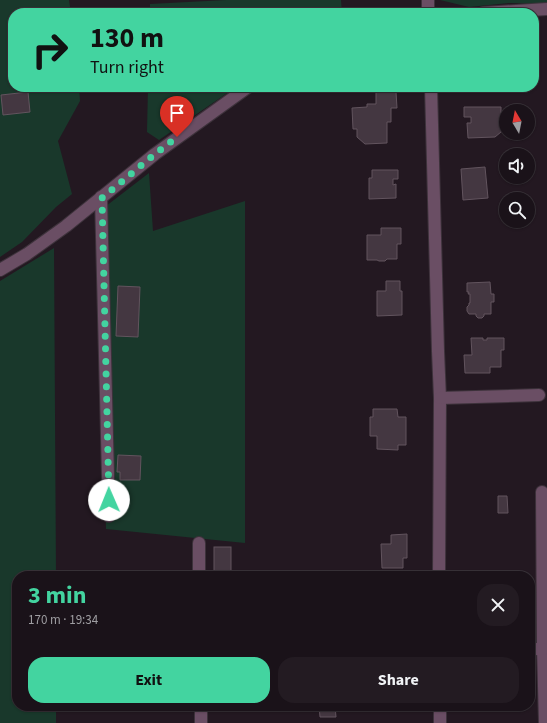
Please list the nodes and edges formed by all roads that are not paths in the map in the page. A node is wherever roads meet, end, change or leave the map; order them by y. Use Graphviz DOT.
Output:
graph roads {
  1 [pos="241,92"];
  2 [pos="432,92"];
  3 [pos="102,198"];
  4 [pos="0,270"];
  5 [pos="539,395"];
  6 [pos="440,398"];
  7 [pos="542,492"];
  8 [pos="109,516"];
  9 [pos="199,543"];
  10 [pos="199,571"];
  11 [pos="439,571"];
  12 [pos="535,649"];
  13 [pos="543,649"];
  14 [pos="201,711"];
  15 [pos="440,711"];
  16 [pos="201,723"];
  17 [pos="440,723"];
  18 [pos="544,723"];
  1 -- 3 [label="street"];
  2 -- 6 [label="street"];
  3 -- 4 [label="street"];
  3 -- 8 [label="street"];
  5 -- 6 [label="street"];
  6 -- 11 [label="street"];
  7 -- 13 [label="street"];
  9 -- 10 [label="street"];
  12 -- 13 [label="street"];
  13 -- 18 [label="street"];
  14 -- 16 [label="street"];
  15 -- 17 [label="street"];
}
